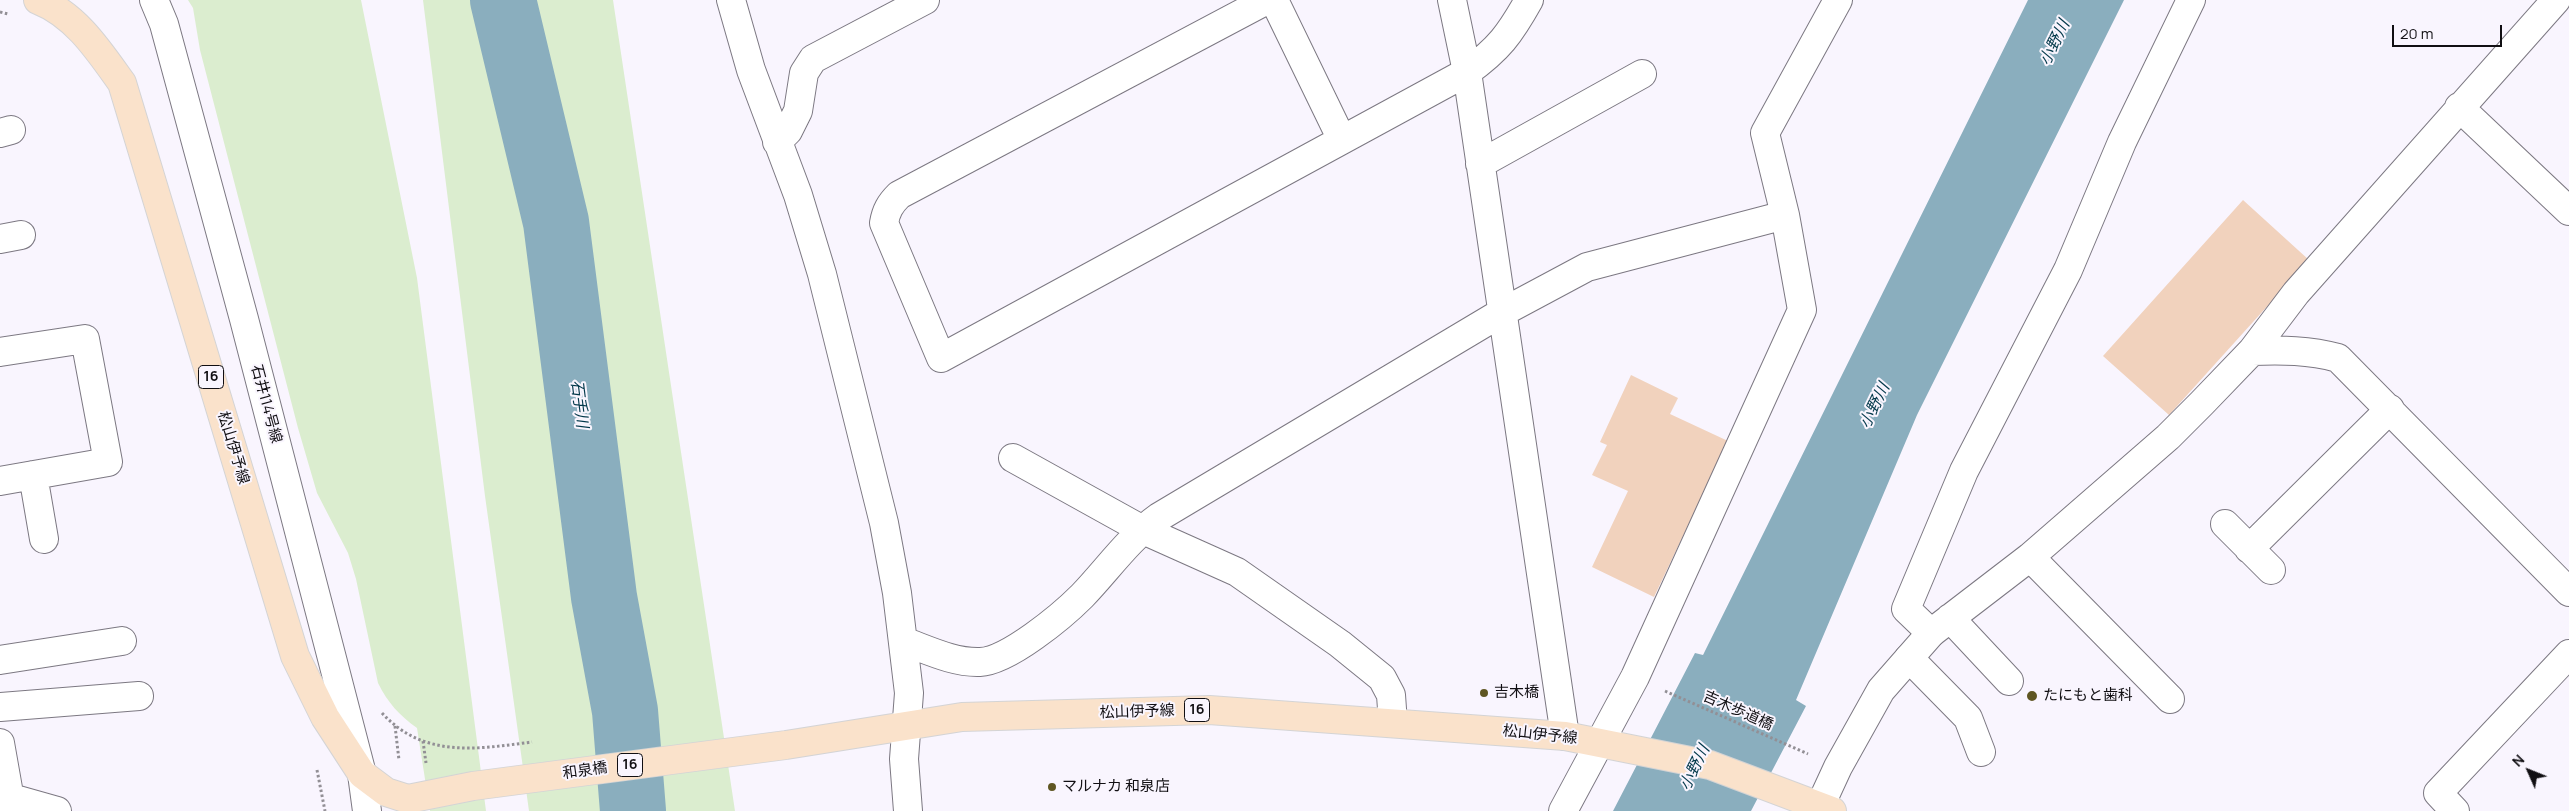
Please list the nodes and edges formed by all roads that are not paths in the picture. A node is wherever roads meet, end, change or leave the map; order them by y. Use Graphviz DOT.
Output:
graph roads {
  1 [pos="38,0"];
  2 [pos="154,0"];
  3 [pos="731,0"];
  4 [pos="925,0"];
  5 [pos="1267,0"];
  6 [pos="1274,0"];
  7 [pos="1452,0"];
  8 [pos="1528,0"];
  9 [pos="1838,0"];
  10 [pos="2190,0"];
  11 [pos="2545,4"];
  12 [pos="1467,72"];
  13 [pos="1642,74"];
  14 [pos="2460,107"];
  15 [pos="1342,140"];
  16 [pos="777,142"];
  17 [pos="1480,164"];
  18 [pos="2569,211"];
  19 [pos="1786,215"];
  20 [pos="1502,313"];
  21 [pos="2252,351"];
  22 [pos="0,352"];
  23 [pos="2390,409"];
  24 [pos="1013,458"];
  25 [pos="33,475"];
  26 [pos="0,481"];
  27 [pos="2225,524"];
  28 [pos="1141,530"];
  29 [pos="44,539"];
  30 [pos="2249,549"];
  31 [pos="2030,557"];
  32 [pos="2270,570"];
  33 [pos="2569,592"];
  34 [pos="1941,626"];
  35 [pos="122,641"];
  36 [pos="903,641"];
  37 [pos="2569,654"];
  38 [pos="1909,658"];
  39 [pos="0,660"];
  40 [pos="2009,681"];
  41 [pos="139,696"];
  42 [pos="2170,699"];
  43 [pos="0,707"];
  44 [pos="1393,723"];
  45 [pos="906,726"];
  46 [pos="1565,736"];
  47 [pos="0,743"];
  48 [pos="1604,743"];
  49 [pos="786,744"];
  50 [pos="1981,752"];
  51 [pos="362,774"];
  52 [pos="474,786"];
  53 [pos="8,802"];
  54 [pos="1819,807"];
  55 [pos="57,811"];
  56 [pos="355,811"];
  57 [pos="367,811"];
  58 [pos="908,811"];
  59 [pos="1562,811"];
  60 [pos="2454,811"];
  1 -- 51 [label="main road, 松山伊予線 / 16"];
  2 -- 51 [label="street, 石井114号線"];
  3 -- 16 [label="street"];
  4 -- 16 [label="street"];
  5 -- 15 [label="street"];
  6 -- 15 [label="street"];
  7 -- 12 [label="street"];
  8 -- 12 [label="street"];
  9 -- 19 [label="street"];
  10 -- 34 [label="street"];
  11 -- 14 [label="street"];
  12 -- 15 [label="street"];
  12 -- 17 [label="street"];
  13 -- 17 [label="street"];
  14 -- 18 [label="street"];
  14 -- 21 [label="street"];
  16 -- 36 [label="street"];
  17 -- 20 [label="street"];
  19 -- 20 [label="street"];
  19 -- 48 [label="street"];
  20 -- 28 [label="street"];
  20 -- 46 [label="street"];
  21 -- 23 [label="street"];
  21 -- 31 [label="street"];
  22 -- 25 [label="street"];
  23 -- 30 [label="street"];
  23 -- 33 [label="street"];
  24 -- 28 [label="street"];
  25 -- 26 [label="street"];
  25 -- 29 [label="street"];
  27 -- 30 [label="street"];
  28 -- 36 [label="street"];
  28 -- 44 [label="street"];
  30 -- 32 [label="street"];
  31 -- 34 [label="street"];
  31 -- 42 [label="street"];
  34 -- 38 [label="street"];
  34 -- 40 [label="street"];
  35 -- 39 [label="street"];
  36 -- 45 [label="street"];
  37 -- 60 [label="street"];
  38 -- 50 [label="street"];
  38 -- 54 [label="street"];
  41 -- 43 [label="street"];
  44 -- 45 [label="main road, 松山伊予線 / 16"];
  44 -- 46 [label="main road, 松山伊予線 / 16"];
  45 -- 49 [label="main road, 松山伊予線 / 16"];
  45 -- 58 [label="street"];
  46 -- 48 [label="main road, 松山伊予線 / 16"];
  47 -- 53 [label="street"];
  48 -- 54 [label="main road, 16"];
  48 -- 59 [label="street"];
  49 -- 52 [label="main road, 和泉橋 / 16"];
  51 -- 52 [label="main road, 松山伊予線 / 16"];
  51 -- 56 [label="street"];
  51 -- 57 [label="street, 石井114号線"];
  53 -- 55 [label="street"];
}
